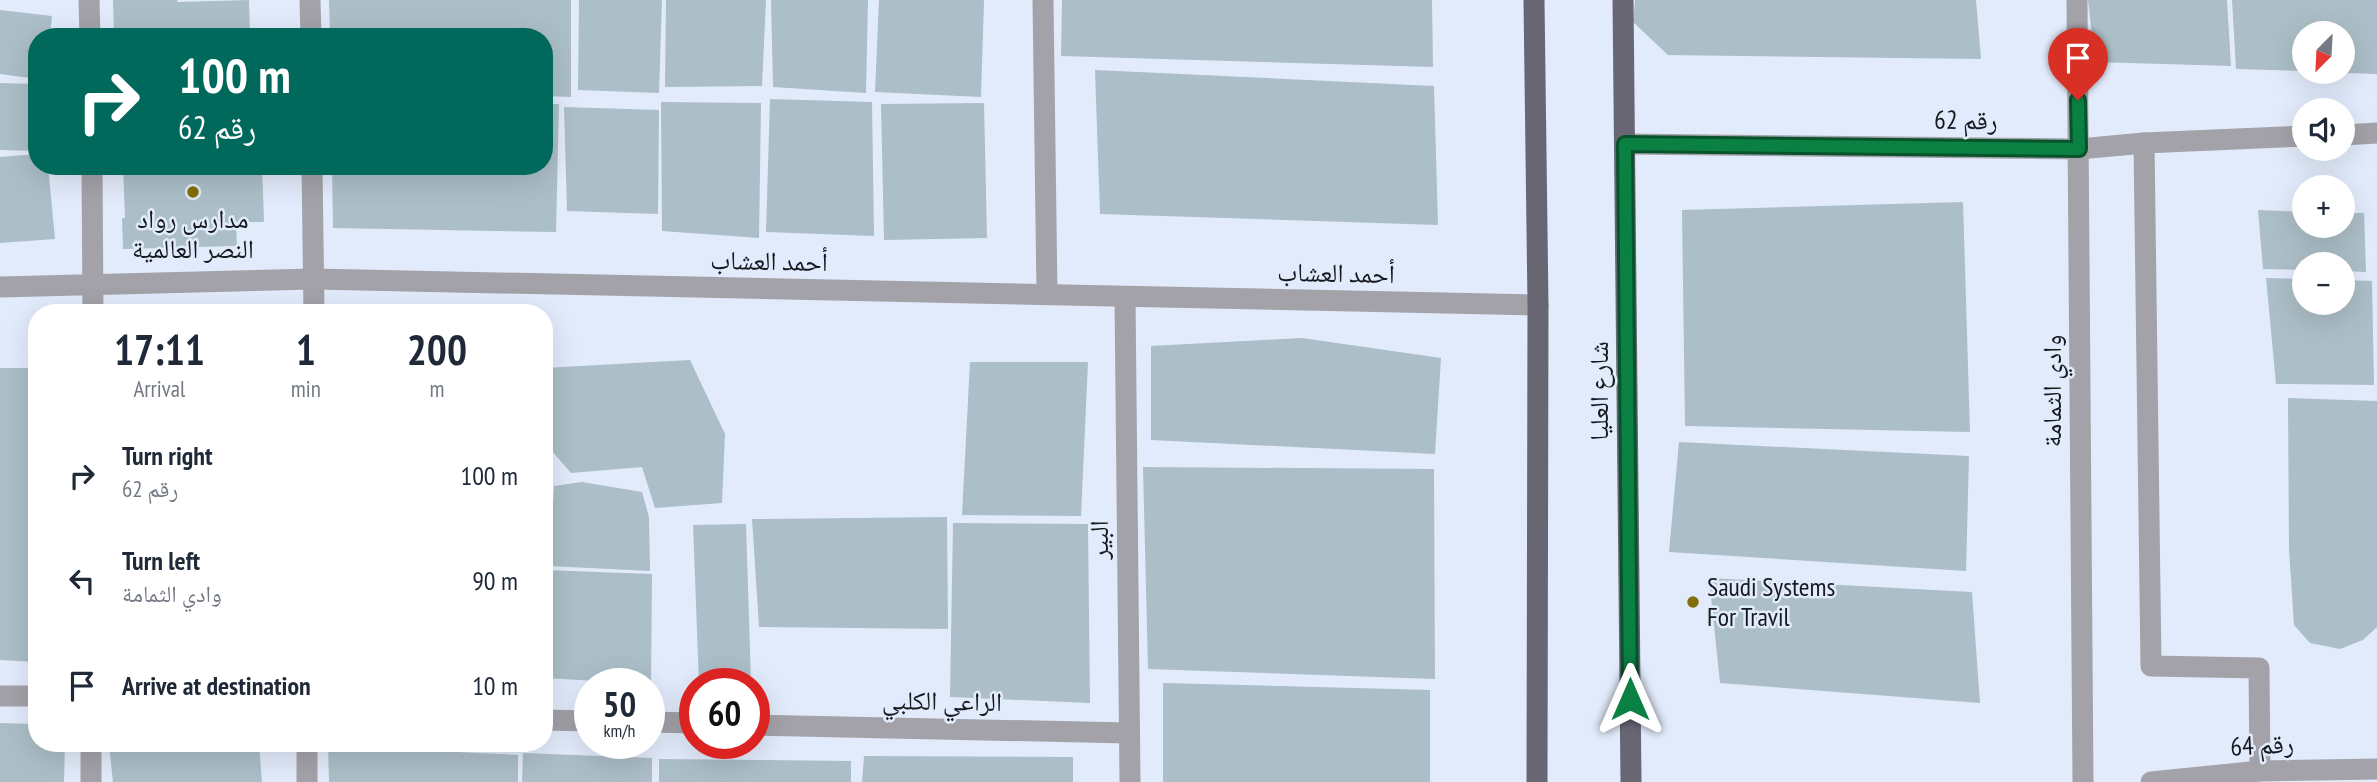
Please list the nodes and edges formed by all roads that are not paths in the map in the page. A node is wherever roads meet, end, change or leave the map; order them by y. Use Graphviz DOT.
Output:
graph roads {
  1 [pos="89,0"];
  2 [pos="310,0"];
  3 [pos="1043,0"];
  4 [pos="1534,0"];
  5 [pos="1623,0"];
  6 [pos="2077,0"];
  7 [pos="90,28"];
  8 [pos="311,28"];
  9 [pos="2377,133"];
  10 [pos="2355,134"];
  11 [pos="2292,137"];
  12 [pos="2144,143"];
  13 [pos="1625,144"];
  14 [pos="2079,149"];
  15 [pos="92,175"];
  16 [pos="313,175"];
  17 [pos="314,279"];
  18 [pos="93,286"];
  19 [pos="0,287"];
  20 [pos="1047,294"];
  21 [pos="1125,297"];
  22 [pos="93,304"];
  23 [pos="314,304"];
  24 [pos="1538,305"];
  25 [pos="28,695"];
  26 [pos="0,696"];
  27 [pos="553,720"];
  28 [pos="574,721"];
  29 [pos="770,725"];
  30 [pos="1128,733"];
  31 [pos="91,752"];
  32 [pos="307,752"];
  33 [pos="2377,769"];
  34 [pos="2260,771"];
  35 [pos="91,782"];
  36 [pos="307,782"];
  37 [pos="1130,782"];
  38 [pos="1538,782"];
  39 [pos="1630,782"];
  40 [pos="2083,782"];
  41 [pos="2151,782"];
  1 -- 7 [label="street"];
  2 -- 8 [label="street"];
  3 -- 20 [label="street"];
  4 -- 24 [label="main road"];
  5 -- 13 [label="main road, شارع العليا"];
  6 -- 14 [label="street, وادي الثمامة"];
  9 -- 10 [label="street"];
  11 -- 12 [label="street, رقم 62"];
  12 -- 14 [label="street, رقم 62"];
  12 -- 34 [label="street"];
  13 -- 14 [label="street, رقم 62"];
  13 -- 39 [label="main road, شارع العليا"];
  14 -- 40 [label="street, وادي الثمامة"];
  15 -- 18 [label="street"];
  16 -- 17 [label="street"];
  17 -- 18 [label="street, أحمد العشاب"];
  17 -- 20 [label="street, أحمد العشاب"];
  17 -- 23 [label="street"];
  18 -- 19 [label="street, أحمد العشاب"];
  18 -- 22 [label="street"];
  20 -- 21 [label="street, أحمد العشاب"];
  21 -- 24 [label="street, أحمد العشاب"];
  21 -- 30 [label="street, البير"];
  24 -- 38 [label="main road"];
  25 -- 26 [label="street"];
  27 -- 28 [label="street"];
  29 -- 30 [label="street, الراعي الكلبي"];
  30 -- 37 [label="street, البير"];
  31 -- 35 [label="street"];
  32 -- 36 [label="street"];
  33 -- 34 [label="street, رقم 64"];
  34 -- 41 [label="street, رقم 64"];
}
